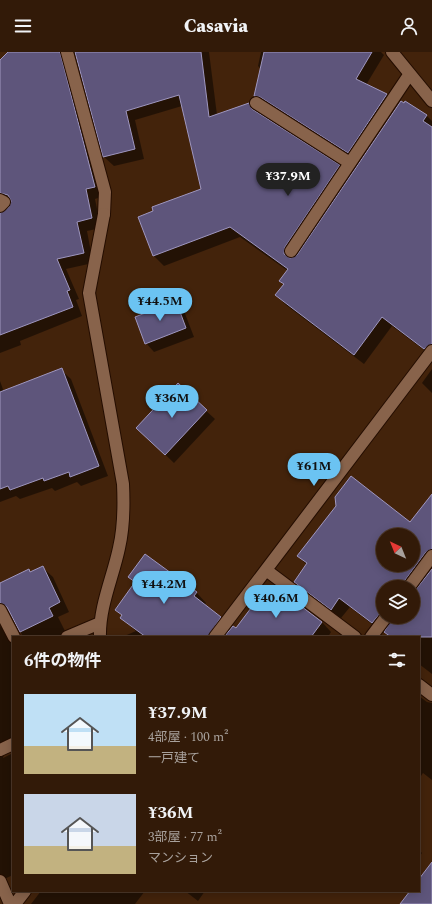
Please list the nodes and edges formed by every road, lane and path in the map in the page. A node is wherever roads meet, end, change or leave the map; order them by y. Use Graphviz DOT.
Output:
graph roads {
  1 [pos="67,52"];
  2 [pos="392,52"];
  3 [pos="409,75"];
  4 [pos="432,101"];
  5 [pos="256,103"];
  6 [pos="350,163"];
  7 [pos="0,200"];
  8 [pos="0,206"];
  9 [pos="291,251"];
  10 [pos="432,351"];
  11 [pos="432,556"];
  12 [pos="266,570"];
  13 [pos="414,580"];
  14 [pos="0,610"];
  15 [pos="100,623"];
  16 [pos="381,624"];
  17 [pos="13,636"];
  18 [pos="69,636"];
  19 [pos="100,636"];
  20 [pos="216,636"];
  21 [pos="354,636"];
  22 [pos="372,636"];
  23 [pos="420,686"];
  24 [pos="432,695"];
  25 [pos="12,744"];
  26 [pos="0,750"];
  27 [pos="0,881"];
  28 [pos="24,892"];
  29 [pos="10,904"];
  30 [pos="15,904"];
  1 -- 15 [label="street"];
  2 -- 3 [label="street"];
  3 -- 4 [label="street"];
  3 -- 6 [label="street"];
  5 -- 6 [label="street"];
  6 -- 9 [label="street"];
  7 -- 8 [label="street"];
  10 -- 12 [label="street"];
  11 -- 13 [label="street"];
  12 -- 20 [label="street"];
  12 -- 21 [label="street"];
  14 -- 17 [label="street"];
  15 -- 18 [label="street"];
  15 -- 19 [label="street"];
  16 -- 22 [label="street"];
  23 -- 24 [label="street"];
  25 -- 26 [label="street"];
  27 -- 29 [label="street"];
  28 -- 30 [label="street"];
}
